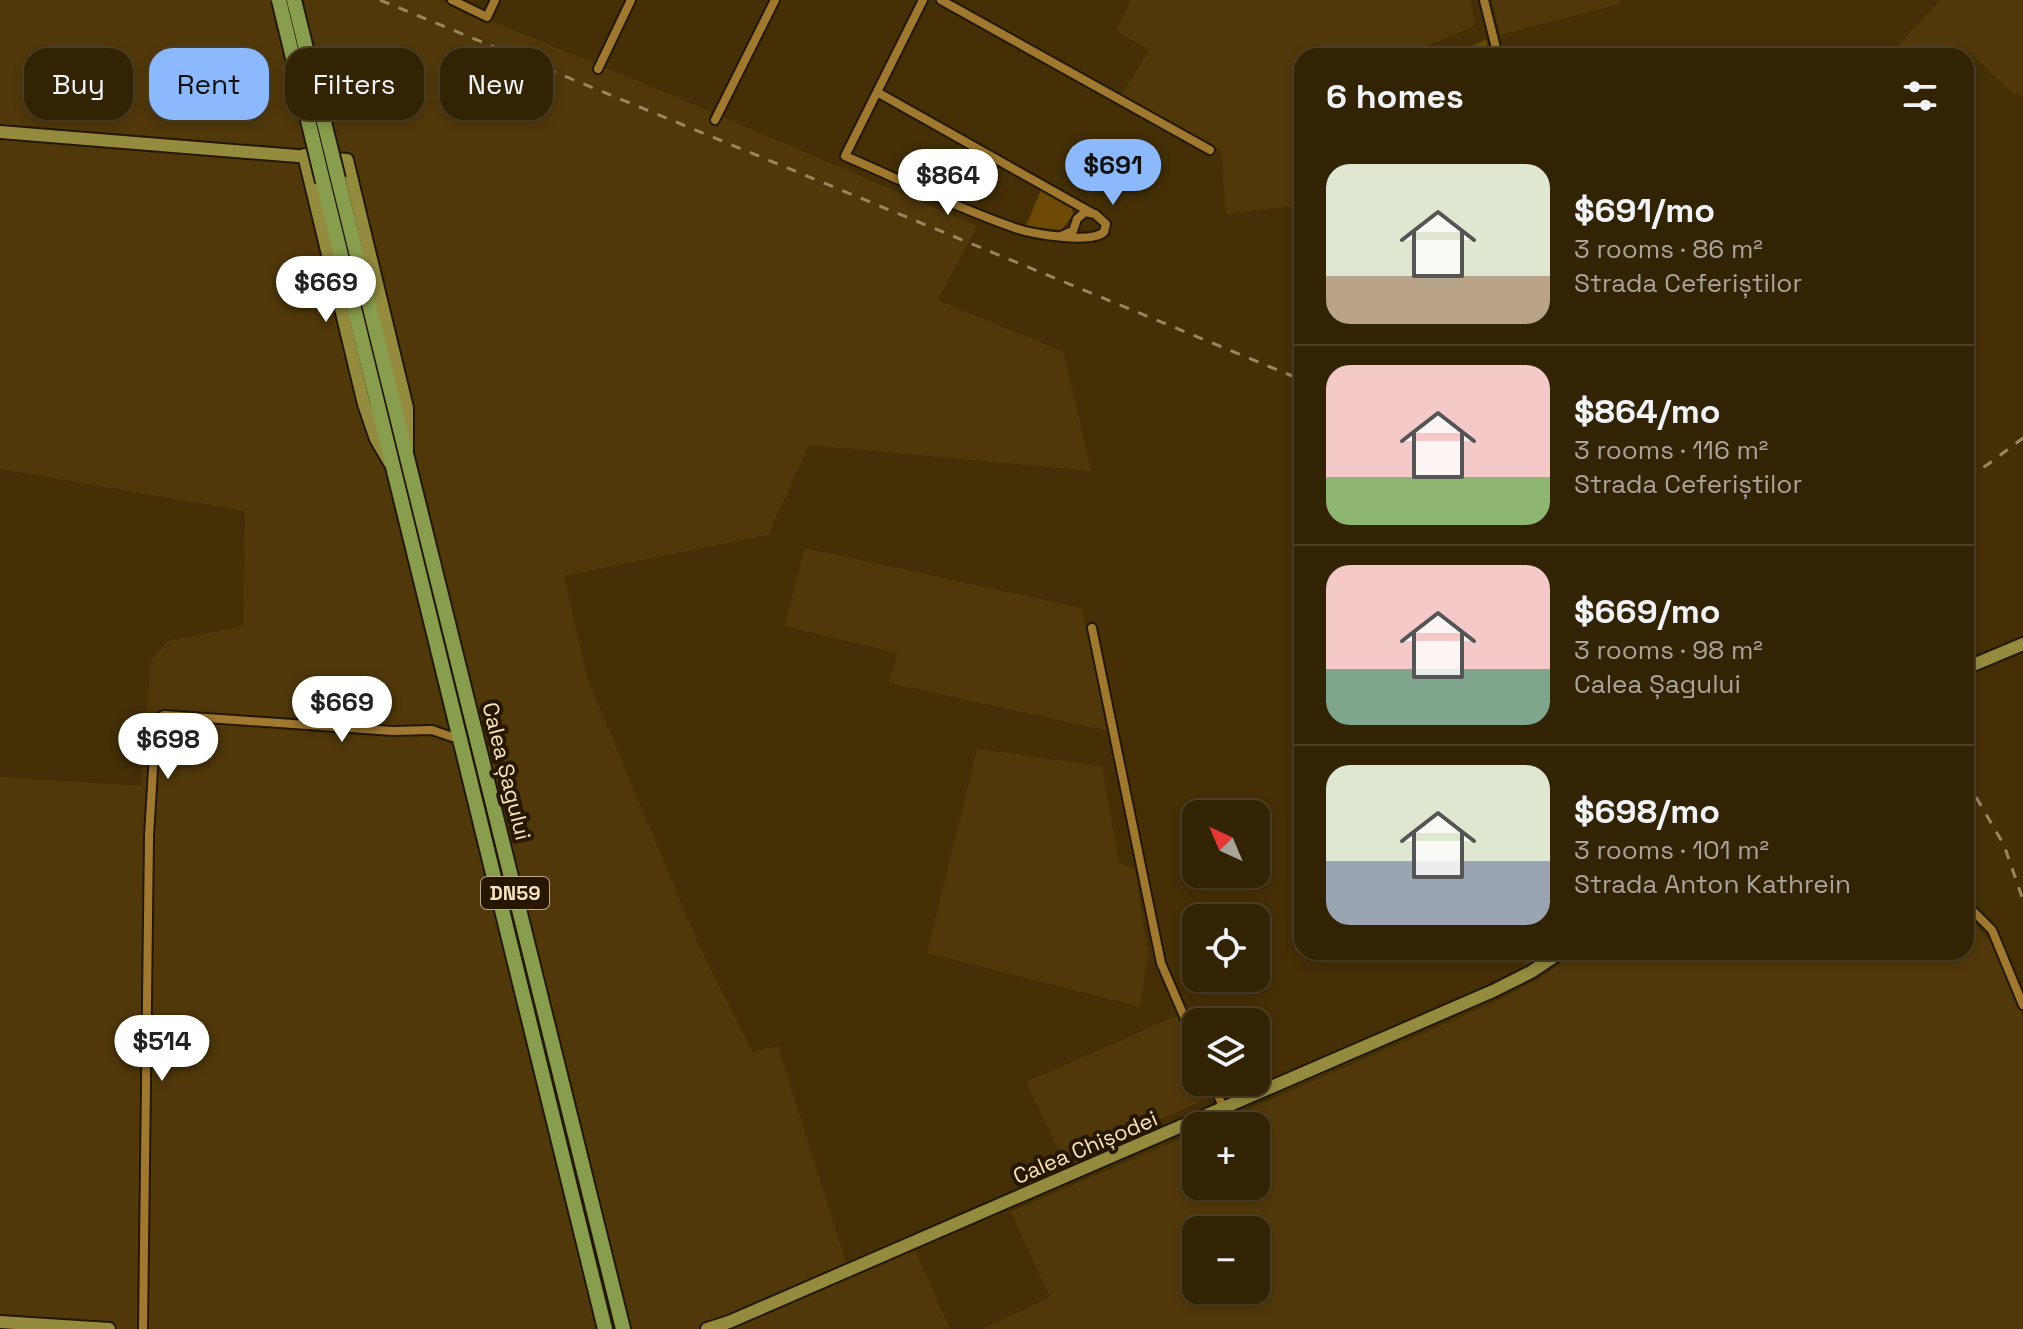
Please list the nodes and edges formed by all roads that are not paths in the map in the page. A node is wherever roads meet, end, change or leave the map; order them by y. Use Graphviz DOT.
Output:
graph roads {
  1 [pos="279,0"];
  2 [pos="294,0"];
  3 [pos="452,0"];
  4 [pos="495,0"];
  5 [pos="631,0"];
  6 [pos="775,0"];
  7 [pos="923,0"];
  8 [pos="941,0"];
  9 [pos="1484,0"];
  10 [pos="1496,48"];
  11 [pos="598,69"];
  12 [pos="877,92"];
  13 [pos="715,120"];
  14 [pos="0,132"];
  15 [pos="1210,150"];
  16 [pos="304,155"];
  17 [pos="330,180"];
  18 [pos="1075,204"];
  19 [pos="1093,213"];
  20 [pos="1076,222"];
  21 [pos="1061,236"];
  22 [pos="1086,237"];
  23 [pos="406,457"];
  24 [pos="396,473"];
  25 [pos="1092,628"];
  26 [pos="2023,644"];
  27 [pos="1974,665"];
  28 [pos="455,714"];
  29 [pos="432,730"];
  30 [pos="462,740"];
  31 [pos="1974,912"];
  32 [pos="1548,960"];
  33 [pos="2023,1005"];
  34 [pos="1182,1012"];
  35 [pos="1218,1096"];
  36 [pos="1224,1109"];
  37 [pos="0,1322"];
  38 [pos="109,1329"];
  39 [pos="143,1329"];
  40 [pos="605,1329"];
  41 [pos="623,1329"];
  42 [pos="707,1329"];
  1 -- 17 [label="main road, Calea Șagului / DN59, bridge"];
  2 -- 17 [label="main road, Calea Șagului / DN59, bridge"];
  3 -- 4 [label="street"];
  5 -- 11 [label="street"];
  6 -- 13 [label="street"];
  7 -- 12 [label="street"];
  8 -- 15 [label="street"];
  9 -- 10 [label="street"];
  12 -- 18 [label="street"];
  12 -- 21 [label="street"];
  14 -- 16 [label="main road"];
  16 -- 23 [label="main road, Calea Șagului"];
  16 -- 24 [label="main road, Calea Șagului"];
  17 -- 23 [label="main road, Calea Șagului / DN59"];
  17 -- 24 [label="main road, Calea Șagului / DN59"];
  18 -- 19 [label="street"];
  18 -- 20 [label="street"];
  19 -- 20 [label="street"];
  19 -- 22 [label="street"];
  20 -- 21 [label="street"];
  20 -- 22 [label="street"];
  21 -- 22 [label="street"];
  23 -- 41 [label="main road, Calea Șagului / DN59"];
  24 -- 28 [label="main road, Calea Șagului / DN59"];
  25 -- 34 [label="street"];
  26 -- 27 [label="main road"];
  28 -- 29 [label="street"];
  28 -- 30 [label="main road, Calea Șagului / DN59"];
  29 -- 30 [label="street"];
  29 -- 39 [label="street"];
  30 -- 40 [label="main road, Calea Șagului / DN59"];
  31 -- 33 [label="street"];
  32 -- 36 [label="main road, Calea Chișodei"];
  35 -- 36 [label="street"];
  36 -- 42 [label="main road, Calea Chișodei"];
  37 -- 38 [label="main road"];
}
